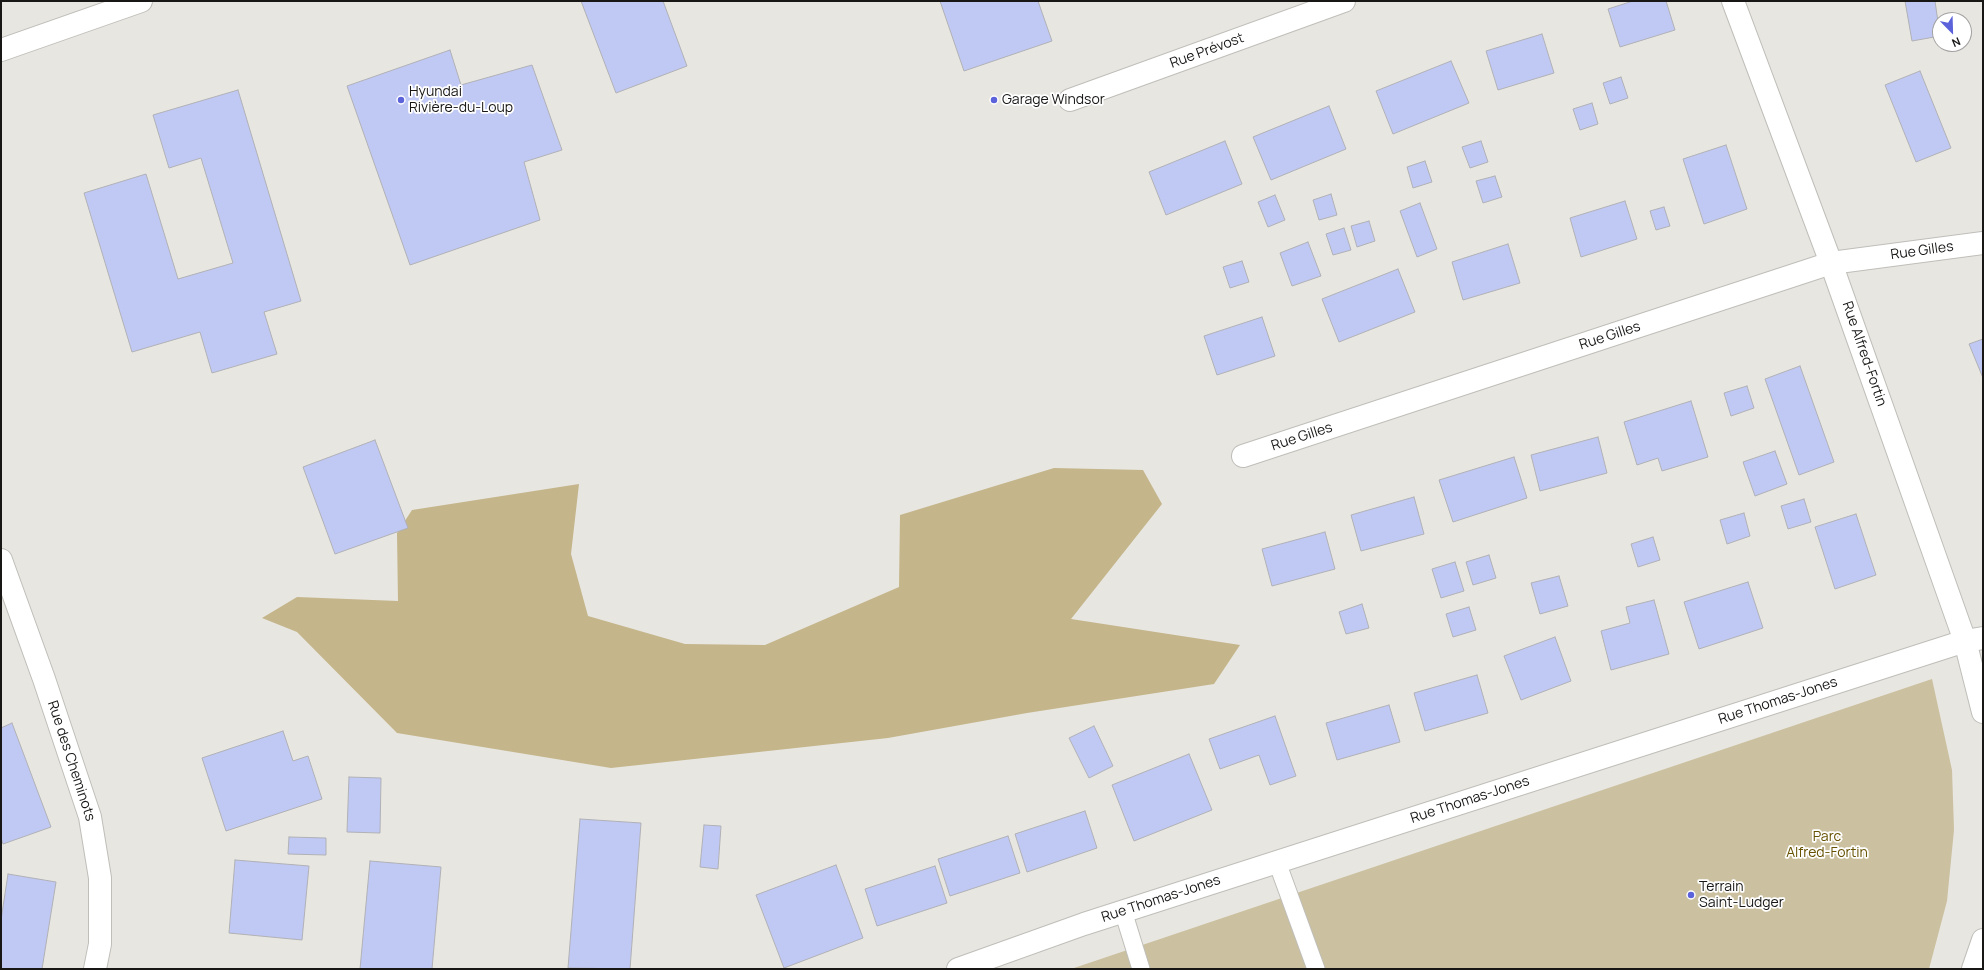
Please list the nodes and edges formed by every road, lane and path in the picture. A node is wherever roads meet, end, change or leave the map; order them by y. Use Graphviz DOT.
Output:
graph roads {
  1 [pos="141,1"];
  2 [pos="1344,1"];
  3 [pos="1733,1"];
  4 [pos="1,50"];
  5 [pos="1070,100"];
  6 [pos="1983,243"];
  7 [pos="1831,263"];
  8 [pos="1243,456"];
  9 [pos="1,560"];
  10 [pos="1974,640"];
  11 [pos="1983,712"];
  12 [pos="1277,862"];
  13 [pos="1123,911"];
  14 [pos="1983,940"];
  15 [pos="95,969"];
  16 [pos="958,969"];
  17 [pos="1142,969"];
  18 [pos="1316,969"];
  19 [pos="1973,969"];
  1 -- 4 [label="street"];
  2 -- 5 [label="street, Rue Prévost"];
  3 -- 7 [label="street, Rue Alfred-Fortin"];
  6 -- 7 [label="street, Rue Gilles"];
  7 -- 8 [label="street, Rue Gilles"];
  7 -- 10 [label="street, Rue Alfred-Fortin"];
  9 -- 15 [label="street, Rue des Cheminots"];
  10 -- 11 [label="street, Rue Alfred-Fortin"];
  10 -- 12 [label="street, Rue Thomas-Jones"];
  12 -- 13 [label="street, Rue Thomas-Jones"];
  12 -- 18 [label="lane"];
  13 -- 16 [label="street, Rue Thomas-Jones"];
  13 -- 17 [label="lane"];
  14 -- 19 [label="street"];
}
